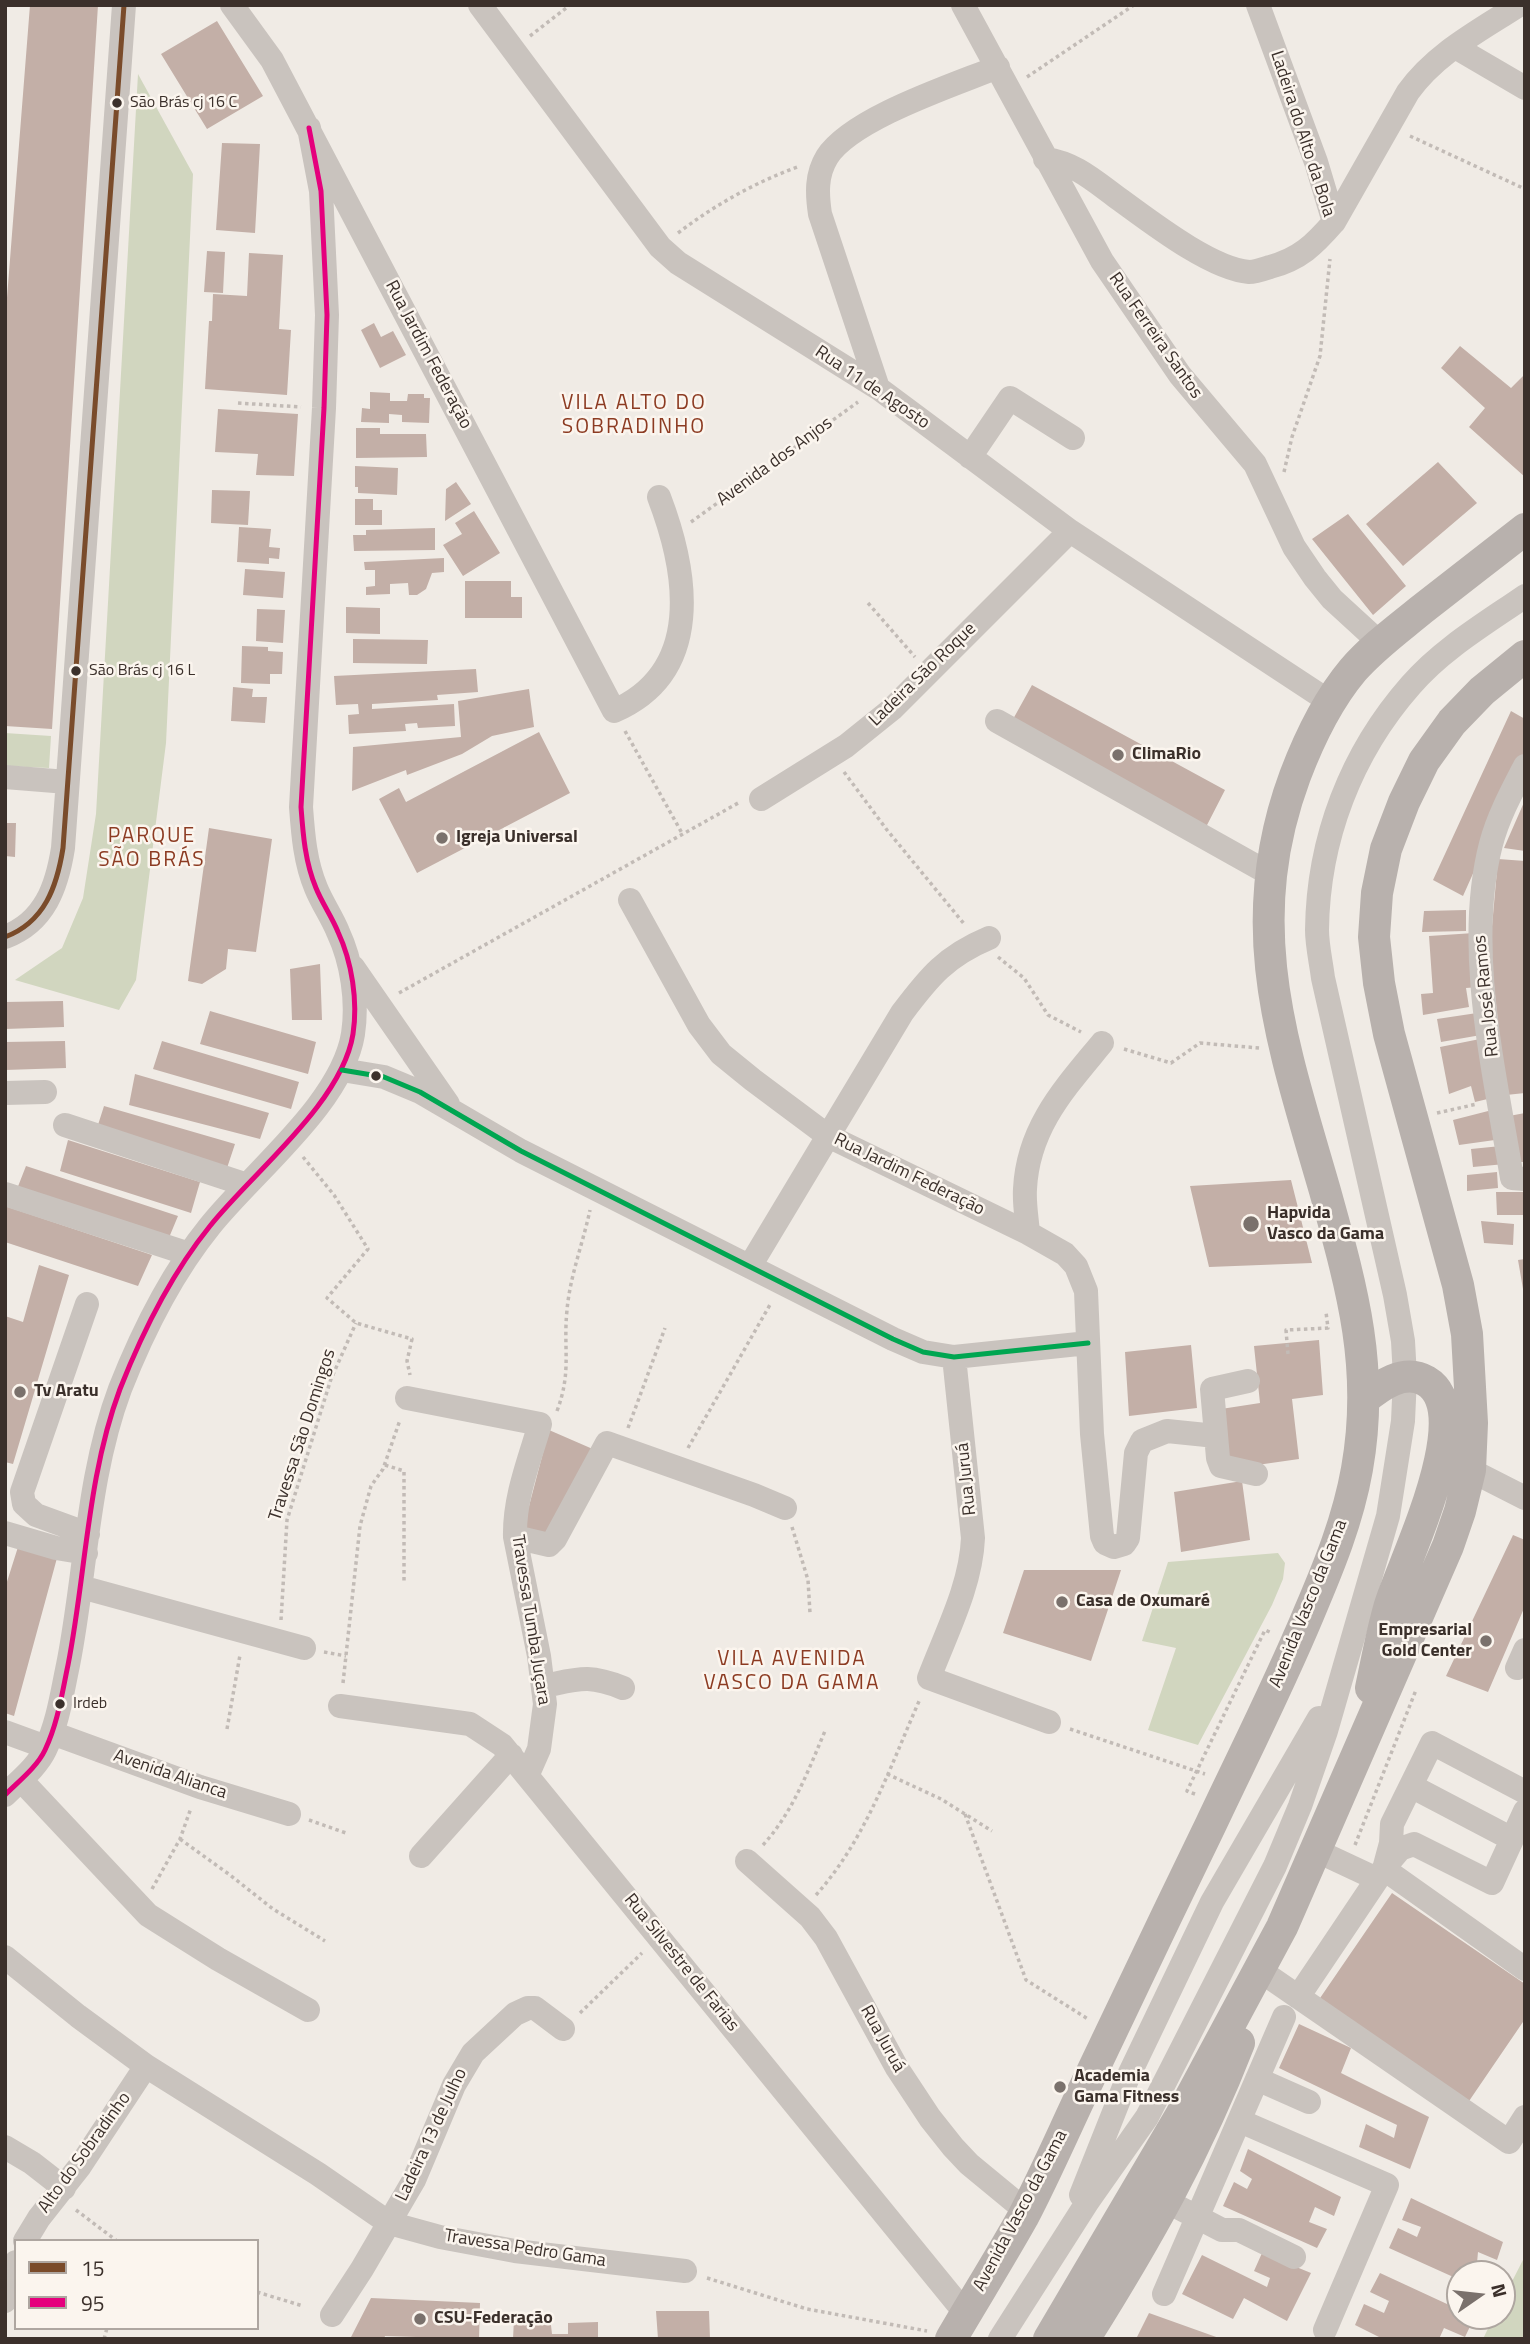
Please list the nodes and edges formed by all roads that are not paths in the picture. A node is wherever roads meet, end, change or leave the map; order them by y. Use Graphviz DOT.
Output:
graph roads {
  1 [pos="124,5"];
  2 [pos="232,5"];
  3 [pos="480,5"];
  4 [pos="963,5"];
  5 [pos="1258,5"];
  6 [pos="1519,5"];
  7 [pos="1455,47"];
  8 [pos="1003,78"];
  9 [pos="1525,88"];
  10 [pos="309,128"];
  11 [pos="1045,159"];
  12 [pos="1334,222"];
  13 [pos="878,388"];
  14 [pos="1073,438"];
  15 [pos="970,457"];
  16 [pos="659,497"];
  17 [pos="1525,529"];
  18 [pos="1070,531"];
  19 [pos="1525,596"];
  20 [pos="1380,643"];
  21 [pos="1525,656"];
  22 [pos="1330,702"];
  23 [pos="998,721"];
  24 [pos="1525,766"];
  25 [pos="5,777"];
  26 [pos="67,782"];
  27 [pos="761,799"];
  28 [pos="1270,874"];
  29 [pos="630,900"];
  30 [pos="5,937"];
  31 [pos="989,938"];
  32 [pos="348,961"];
  33 [pos="1102,1043"];
  34 [pos="342,1070"];
  35 [pos="45,1092"];
  36 [pos="5,1093"];
  37 [pos="451,1109"];
  38 [pos="65,1125"];
  39 [pos="828,1136"];
  40 [pos="1525,1179"];
  41 [pos="247,1185"];
  42 [pos="5,1194"];
  43 [pos="1028,1233"];
  44 [pos="189,1254"];
  45 [pos="750,1266"];
  46 [pos="87,1304"];
  47 [pos="1088,1343"];
  48 [pos="954,1357"];
  49 [pos="1405,1377"];
  50 [pos="1248,1381"];
  51 [pos="407,1398"];
  52 [pos="1364,1399"];
  53 [pos="1216,1436"];
  54 [pos="1470,1470"];
  55 [pos="1256,1474"];
  56 [pos="1525,1498"];
  57 [pos="785,1508"];
  58 [pos="5,1534"];
  59 [pos="515,1537"];
  60 [pos="87,1543"];
  61 [pos="82,1587"];
  62 [pos="304,1648"];
  63 [pos="1345,1664"];
  64 [pos="544,1686"];
  65 [pos="623,1688"];
  66 [pos="340,1706"];
  67 [pos="1049,1722"];
  68 [pos="5,1732"];
  69 [pos="49,1740"];
  70 [pos="1360,1744"];
  71 [pos="511,1755"];
  72 [pos="528,1774"];
  73 [pos="1411,1786"];
  74 [pos="13,1787"];
  75 [pos="1525,1792"];
  76 [pos="1525,1811"];
  77 [pos="289,1814"];
  78 [pos="1512,1839"];
  79 [pos="1315,1850"];
  80 [pos="421,1856"];
  81 [pos="747,1861"];
  82 [pos="1380,1874"];
  83 [pos="1282,1927"];
  84 [pos="5,1957"];
  85 [pos="1525,1969"];
  86 [pos="1265,1975"];
  87 [pos="1298,1997"];
  88 [pos="308,2010"];
  89 [pos="1284,2017"];
  90 [pos="563,2029"];
  91 [pos="146,2067"];
  92 [pos="1258,2079"];
  93 [pos="1309,2102"];
  94 [pos="1525,2117"];
  95 [pos="1240,2121"];
  96 [pos="5,2147"];
  97 [pos="61,2191"];
  98 [pos="1026,2211"];
  99 [pos="1159,2213"];
  100 [pos="1197,2217"];
  101 [pos="389,2223"];
  102 [pos="26,2239"];
  103 [pos="1187,2241"];
  104 [pos="1294,2257"];
  105 [pos="14,2269"];
  106 [pos="1044,2269"];
  107 [pos="685,2271"];
  108 [pos="1164,2294"];
  109 [pos="5,2301"];
  110 [pos="332,2315"];
  111 [pos="957,2329"];
  112 [pos="1325,2330"];
  113 [pos="1000,2339"];
  114 [pos="1049,2339"];
  115 [pos="1084,2339"];
  1 -- 26 [label="street"];
  2 -- 10 [label="street, Rua Jardim Federação"];
  3 -- 13 [label="street, Rua 11 de Agosto"];
  4 -- 8 [label="street, Rua Ferreira Santos"];
  5 -- 12 [label="street, Ladeira do Alto da Bola"];
  6 -- 7 [label="street"];
  7 -- 9 [label="street"];
  7 -- 12 [label="street"];
  8 -- 11 [label="street, Rua Ferreira Santos"];
  8 -- 13 [label="street"];
  10 -- 16 [label="street, Rua Jardim Federação"];
  10 -- 32 [label="street"];
  11 -- 12 [label="street, Ladeira do Alto da Bola"];
  11 -- 20 [label="street, Rua Ferreira Santos"];
  13 -- 15 [label="street, Rua 11 de Agosto"];
  14 -- 15 [label="street"];
  15 -- 18 [label="street, Rua 11 de Agosto"];
  17 -- 20 [label="main road, Avenida Vasco da Gama"];
  18 -- 22 [label="street, Rua 11 de Agosto"];
  18 -- 27 [label="street, Ladeira São Roque"];
  19 -- 49 [label="street"];
  20 -- 22 [label="main road, Avenida Vasco da Gama"];
  21 -- 54 [label="main road"];
  22 -- 28 [label="main road, Avenida Vasco da Gama"];
  23 -- 28 [label="street"];
  24 -- 40 [label="street, Rua José Ramos"];
  25 -- 26 [label="street"];
  26 -- 30 [label="street"];
  28 -- 52 [label="main road, Avenida Vasco da Gama"];
  29 -- 39 [label="street, Rua Jardim Federação"];
  31 -- 39 [label="street"];
  32 -- 34 [label="street"];
  32 -- 37 [label="street"];
  33 -- 43 [label="street"];
  34 -- 37 [label="street"];
  34 -- 41 [label="street"];
  35 -- 36 [label="street"];
  37 -- 45 [label="street"];
  38 -- 41 [label="street"];
  39 -- 43 [label="street, Rua Jardim Federação"];
  39 -- 45 [label="street"];
  41 -- 44 [label="street"];
  42 -- 44 [label="street"];
  43 -- 47 [label="street, Rua Jardim Federação"];
  44 -- 60 [label="street"];
  45 -- 48 [label="street"];
  46 -- 60 [label="street"];
  47 -- 48 [label="street"];
  47 -- 53 [label="street, Rua Jardim Federação"];
  48 -- 67 [label="street, Rua Juruá"];
  49 -- 52 [label="main road"];
  49 -- 63 [label="street"];
  49 -- 70 [label="main road"];
  50 -- 53 [label="street"];
  51 -- 59 [label="street, Travessa Tumba Juçara"];
  52 -- 98 [label="main road, Avenida Vasco da Gama"];
  53 -- 55 [label="street"];
  54 -- 56 [label="street"];
  54 -- 70 [label="main road"];
  57 -- 59 [label="street"];
  58 -- 60 [label="street"];
  59 -- 64 [label="street, Travessa Tumba Juçara"];
  60 -- 61 [label="street"];
  61 -- 62 [label="street"];
  61 -- 69 [label="street"];
  63 -- 106 [label="street"];
  63 -- 106 [label="street"];
  64 -- 65 [label="street"];
  64 -- 72 [label="street, Travessa Tumba Juçara"];
  66 -- 71 [label="street, Rua Silvestre de Farias"];
  68 -- 69 [label="street, Avenida Alianca"];
  69 -- 74 [label="street"];
  69 -- 77 [label="street, Avenida Alianca"];
  70 -- 79 [label="main road"];
  71 -- 72 [label="street, Rua Silvestre de Farias"];
  71 -- 80 [label="street"];
  72 -- 111 [label="street, Rua Silvestre de Farias"];
  73 -- 75 [label="street"];
  73 -- 78 [label="street"];
  73 -- 82 [label="street"];
  74 -- 88 [label="street"];
  76 -- 78 [label="street"];
  78 -- 82 [label="street"];
  79 -- 82 [label="street"];
  79 -- 83 [label="main road"];
  81 -- 98 [label="street, Rua Juruá"];
  82 -- 85 [label="street"];
  82 -- 87 [label="street"];
  83 -- 86 [label="main road"];
  83 -- 114 [label="main road"];
  84 -- 91 [label="street, Travessa Pedro Gama"];
  86 -- 87 [label="street"];
  86 -- 99 [label="main road"];
  87 -- 94 [label="street"];
  89 -- 92 [label="street"];
  90 -- 101 [label="street, Ladeira 13 de Julho"];
  91 -- 97 [label="street, Alto do Sobradinho"];
  91 -- 101 [label="street, Travessa Pedro Gama"];
  92 -- 93 [label="street"];
  92 -- 95 [label="street"];
  95 -- 100 [label="street"];
  95 -- 112 [label="street"];
  96 -- 97 [label="street"];
  97 -- 102 [label="street, Alto do Sobradinho"];
  98 -- 111 [label="main road, Avenida Vasco da Gama"];
  99 -- 100 [label="street"];
  99 -- 103 [label="street"];
  99 -- 115 [label="main road"];
  100 -- 103 [label="street"];
  100 -- 104 [label="street"];
  101 -- 107 [label="street, Travessa Pedro Gama"];
  101 -- 110 [label="street, Ladeira 13 de Julho"];
  103 -- 108 [label="street"];
  105 -- 109 [label="street"];
  106 -- 113 [label="street"];
}
